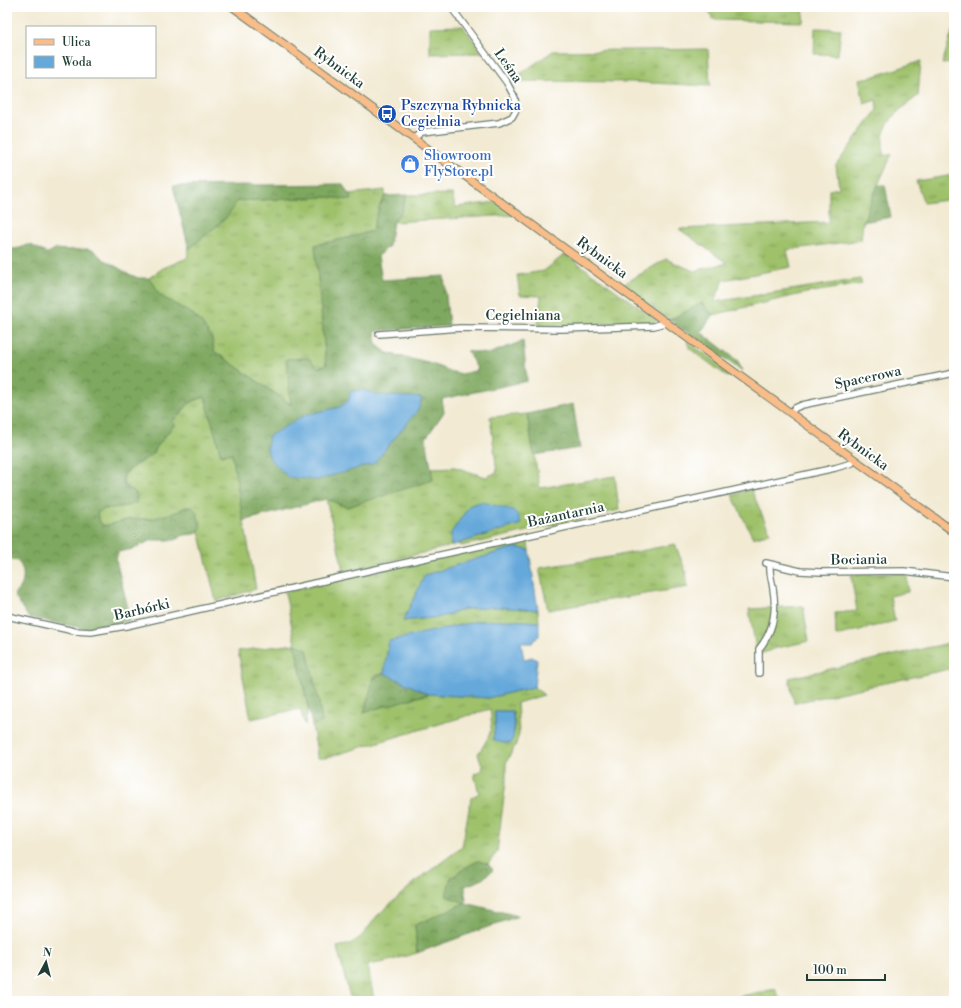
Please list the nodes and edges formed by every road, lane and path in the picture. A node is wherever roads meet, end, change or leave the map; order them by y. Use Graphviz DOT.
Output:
graph roads {
  1 [pos="233,7"];
  2 [pos="451,7"];
  3 [pos="414,138"];
  4 [pos="667,322"];
  5 [pos="379,334"];
  6 [pos="954,373"];
  7 [pos="790,413"];
  8 [pos="854,460"];
  9 [pos="954,532"];
  10 [pos="954,577"];
  11 [pos="281,591"];
  12 [pos="7,616"];
  13 [pos="760,673"];
  1 -- 3 [label="main road, Rybnicka"];
  2 -- 3 [label="street, Leśna"];
  3 -- 4 [label="main road, Rybnicka"];
  4 -- 5 [label="street, Cegielniana"];
  4 -- 7 [label="main road, Rybnicka"];
  6 -- 7 [label="street, Spacerowa"];
  7 -- 8 [label="main road, Rybnicka"];
  8 -- 9 [label="main road, Rybnicka"];
  8 -- 11 [label="street, Bażantarnia"];
  10 -- 13 [label="street, Bociania"];
  11 -- 12 [label="street, Barbórki"];
}
